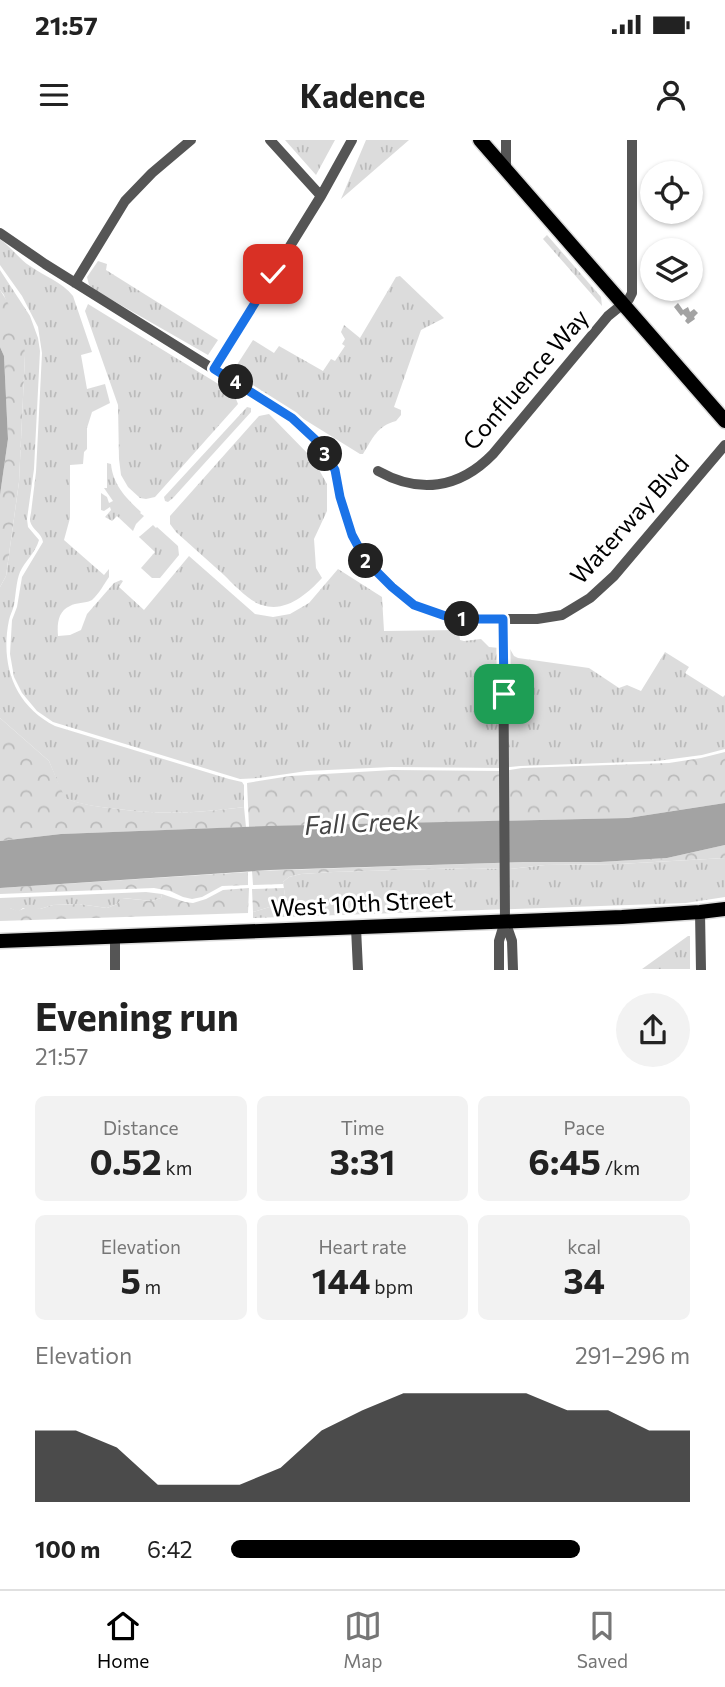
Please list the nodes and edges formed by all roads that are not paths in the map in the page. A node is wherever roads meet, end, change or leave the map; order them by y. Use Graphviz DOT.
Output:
graph roads {
  1 [pos="191,140"];
  2 [pos="270,140"];
  3 [pos="352,140"];
  4 [pos="480,140"];
  5 [pos="506,140"];
  6 [pos="632,140"];
  7 [pos="506,170"];
  8 [pos="321,196"];
  9 [pos="0,233"];
  10 [pos="75,283"];
  11 [pos="623,304"];
  12 [pos="214,369"];
  13 [pos="725,421"];
  14 [pos="725,445"];
  15 [pos="378,471"];
  16 [pos="503,619"];
  17 [pos="725,909"];
  18 [pos="700,912"];
  19 [pos="505,921"];
  20 [pos="356,928"];
  21 [pos="115,937"];
  22 [pos="0,941"];
  23 [pos="115,970"];
  24 [pos="358,970"];
  25 [pos="499,970"];
  26 [pos="513,970"];
  27 [pos="701,970"];
  1 -- 10 [label="street"];
  2 -- 8 [label="street"];
  3 -- 8 [label="street"];
  4 -- 7 [label="main road"];
  5 -- 7 [label="street"];
  6 -- 11 [label="street"];
  7 -- 11 [label="main road"];
  8 -- 12 [label="street"];
  9 -- 10 [label="street, Waterway Blvd"];
  10 -- 12 [label="street, Waterway Blvd"];
  11 -- 13 [label="main road"];
  11 -- 15 [label="street, Confluence Way"];
  12 -- 16 [label="street, Waterway Blvd"];
  14 -- 16 [label="street, Waterway Blvd"];
  16 -- 19 [label="street"];
  17 -- 18 [label="main road, West 10th Street"];
  18 -- 19 [label="main road, West 10th Street"];
  18 -- 27 [label="street"];
  19 -- 20 [label="main road, West 10th Street"];
  19 -- 25 [label="street"];
  19 -- 26 [label="street"];
  20 -- 21 [label="main road, West 10th Street"];
  20 -- 24 [label="street"];
  21 -- 22 [label="main road, West 10th Street"];
  21 -- 23 [label="street"];
}
